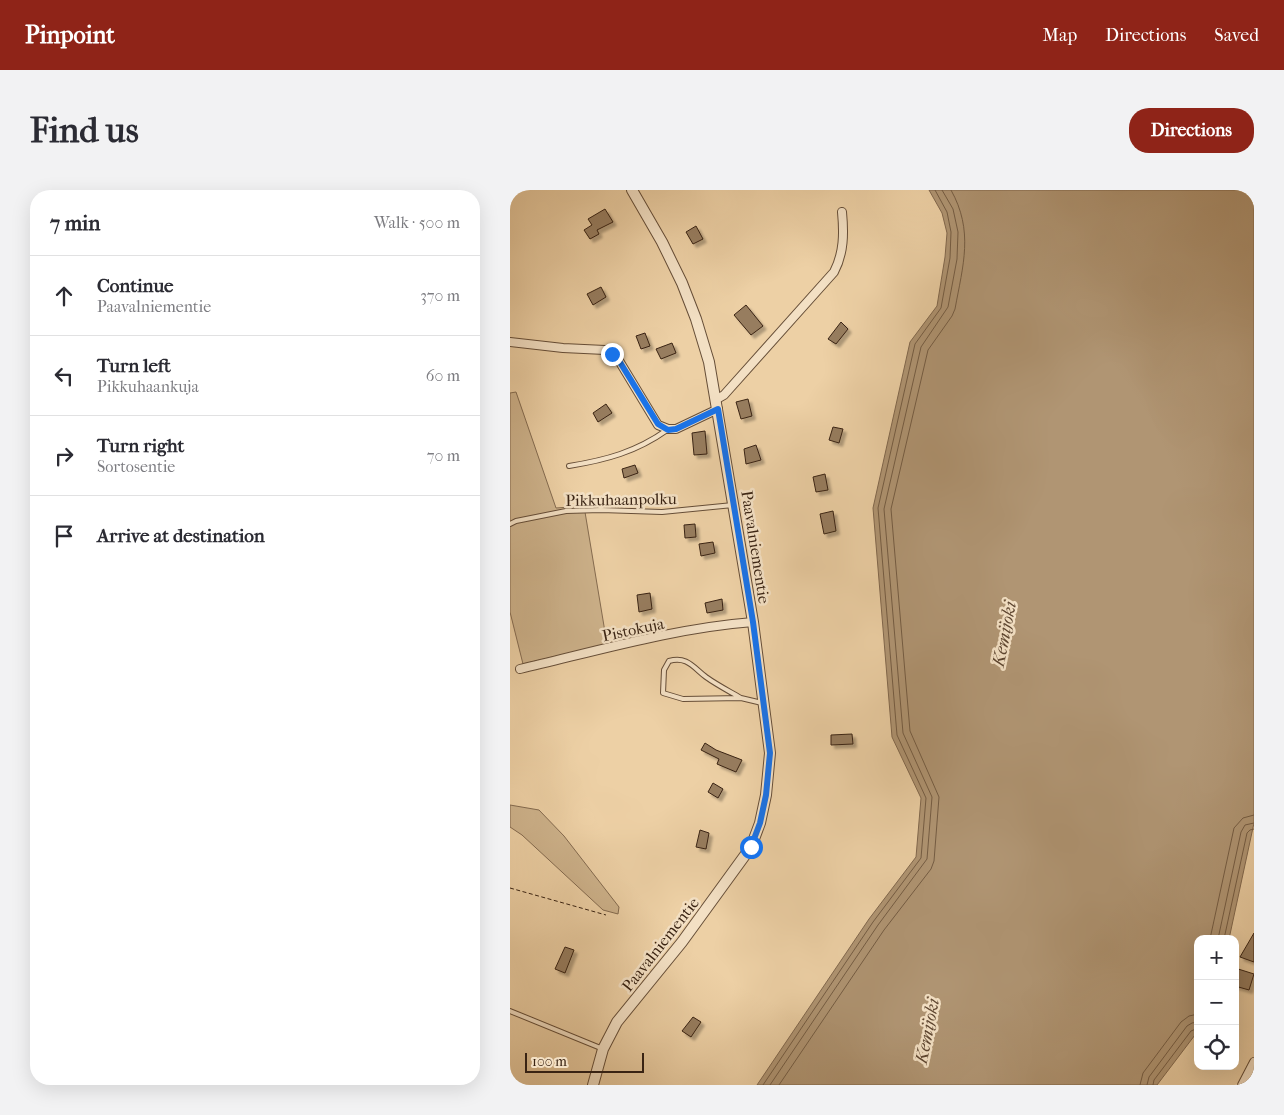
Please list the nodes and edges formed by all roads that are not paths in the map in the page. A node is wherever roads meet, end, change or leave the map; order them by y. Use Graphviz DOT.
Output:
graph roads {
  1 [pos="632,190"];
  2 [pos="842,212"];
  3 [pos="510,342"];
  4 [pos="717,404"];
  5 [pos="668,430"];
  6 [pos="569,466"];
  7 [pos="733,505"];
  8 [pos="510,524"];
  9 [pos="753,622"];
  10 [pos="520,669"];
  11 [pos="741,698"];
  12 [pos="765,704"];
  13 [pos="510,1011"];
  14 [pos="603,1050"];
  15 [pos="1254,1062"];
  16 [pos="593,1085"];
  17 [pos="1242,1085"];
  1 -- 4 [label="street, Paavalniementie"];
  2 -- 4 [label="street"];
  3 -- 5 [label="street"];
  4 -- 5 [label="street"];
  4 -- 7 [label="street, Paavalniementie"];
  5 -- 6 [label="lane"];
  7 -- 8 [label="lane, Pikkuhaanpolku"];
  7 -- 9 [label="street, Paavalniementie"];
  9 -- 10 [label="street, Pistokuja"];
  9 -- 12 [label="street, Paavalniementie"];
  11 -- 11 [label="lane"];
  11 -- 12 [label="lane"];
  12 -- 14 [label="street, Paavalniementie"];
  13 -- 14 [label="lane"];
  14 -- 16 [label="street, Paavalniementie"];
  15 -- 17 [label="street"];
}
